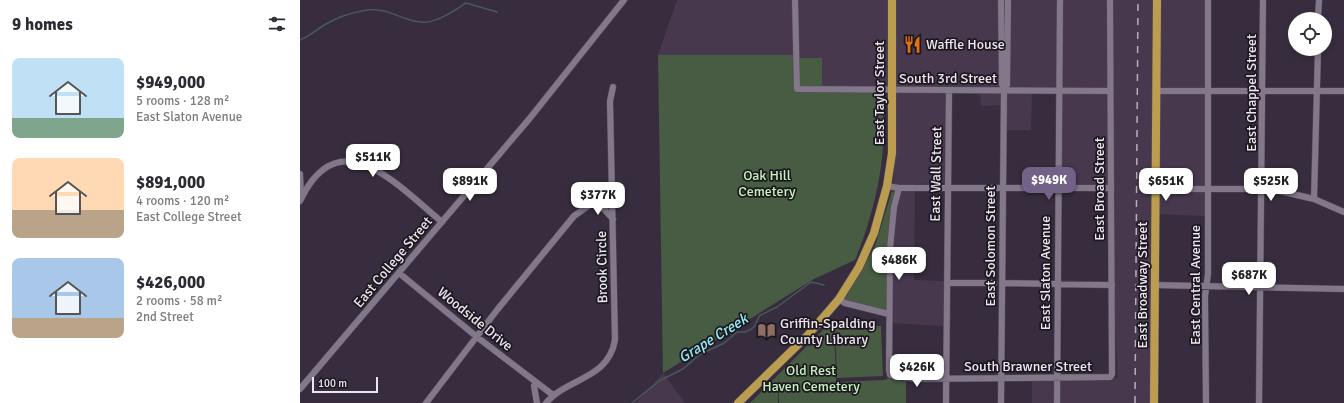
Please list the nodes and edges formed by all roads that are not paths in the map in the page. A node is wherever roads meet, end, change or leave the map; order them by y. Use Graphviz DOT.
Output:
graph roads {
  1 [pos="624,0"];
  2 [pos="795,0"];
  3 [pos="892,0"];
  4 [pos="1001,0"];
  5 [pos="1008,0"];
  6 [pos="1060,0"];
  7 [pos="1110,0"];
  8 [pos="1157,0"];
  9 [pos="1208,0"];
  10 [pos="1263,0"];
  11 [pos="1319,0"];
  12 [pos="1318,12"];
  13 [pos="1318,56"];
  14 [pos="613,87"];
  15 [pos="892,90"];
  16 [pos="949,90"];
  17 [pos="1004,90"];
  18 [pos="1060,90"];
  19 [pos="1110,90"];
  20 [pos="1157,91"];
  21 [pos="1208,91"];
  22 [pos="1344,91"];
  23 [pos="1262,92"];
  24 [pos="1318,92"];
  25 [pos="300,174"];
  26 [pos="887,186"];
  27 [pos="948,187"];
  28 [pos="899,188"];
  29 [pos="1002,188"];
  30 [pos="1058,188"];
  31 [pos="1111,188"];
  32 [pos="612,189"];
  33 [pos="1156,189"];
  34 [pos="1208,189"];
  35 [pos="1262,189"];
  36 [pos="1314,199"];
  37 [pos="300,200"];
  38 [pos="593,203"];
  39 [pos="1344,212"];
  40 [pos="613,219"];
  41 [pos="442,222"];
  42 [pos="399,273"];
  43 [pos="947,283"];
  44 [pos="994,283"];
  45 [pos="1002,284"];
  46 [pos="1058,284"];
  47 [pos="1112,285"];
  48 [pos="1154,285"];
  49 [pos="1206,286"];
  50 [pos="1260,287"];
  51 [pos="1344,289"];
  52 [pos="839,300"];
  53 [pos="889,314"];
  54 [pos="477,337"];
  55 [pos="993,377"];
  56 [pos="1001,377"];
  57 [pos="1110,377"];
  58 [pos="946,378"];
  59 [pos="1057,378"];
  60 [pos="536,383"];
  61 [pos="1001,388"];
  62 [pos="300,389"];
  63 [pos="553,395"];
  64 [pos="426,403"];
  65 [pos="537,403"];
  66 [pos="546,403"];
  67 [pos="738,403"];
  68 [pos="946,403"];
  69 [pos="1001,403"];
  70 [pos="1056,403"];
  71 [pos="1154,403"];
  72 [pos="1206,403"];
  73 [pos="1259,403"];
  1 -- 41 [label="street, East College Street"];
  2 -- 15 [label="street, South 3rd Street"];
  3 -- 15 [label="main road, East Taylor Street"];
  4 -- 17 [label="street, East Solomon Street"];
  5 -- 17 [label="street, East Solomon Street"];
  6 -- 18 [label="street, East Slaton Avenue"];
  7 -- 19 [label="street, East Broad Street"];
  8 -- 20 [label="main road, East Broadway Street"];
  9 -- 21 [label="street, East Central Avenue"];
  10 -- 23 [label="street, East Chappel Street"];
  11 -- 12 [label="street"];
  13 -- 24 [label="street"];
  14 -- 32 [label="street, Brook Circle"];
  15 -- 16 [label="street, South 3rd Street"];
  15 -- 26 [label="main road, East Taylor Street"];
  16 -- 17 [label="street, South 3rd Street"];
  16 -- 27 [label="street, East Wall Street"];
  17 -- 18 [label="street, South 3rd Street"];
  17 -- 29 [label="street, East Solomon Street"];
  18 -- 19 [label="street, South 3rd Street"];
  18 -- 30 [label="street, East Slaton Avenue"];
  19 -- 31 [label="street, East Broad Street"];
  20 -- 21 [label="street"];
  20 -- 33 [label="main road, East Broadway Street"];
  21 -- 23 [label="street"];
  21 -- 34 [label="street, East Central Avenue"];
  22 -- 24 [label="street"];
  23 -- 24 [label="street"];
  23 -- 35 [label="street, East Chappel Street"];
  24 -- 36 [label="street"];
  25 -- 37 [label="street"];
  26 -- 28 [label="street"];
  26 -- 52 [label="main road, East Taylor Street"];
  27 -- 28 [label="street"];
  27 -- 29 [label="street"];
  27 -- 43 [label="street, East Wall Street"];
  28 -- 53 [label="street"];
  29 -- 30 [label="street"];
  29 -- 45 [label="street, East Solomon Street"];
  30 -- 31 [label="street"];
  30 -- 46 [label="street, East Slaton Avenue"];
  31 -- 47 [label="street, East Broad Street"];
  32 -- 38 [label="street"];
  32 -- 40 [label="street, Brook Circle"];
  33 -- 34 [label="street"];
  33 -- 48 [label="main road, East Broadway Street"];
  34 -- 35 [label="street"];
  34 -- 49 [label="street, East Central Avenue"];
  35 -- 36 [label="street"];
  35 -- 50 [label="street, East Chappel Street"];
  36 -- 39 [label="street"];
  37 -- 41 [label="street"];
  38 -- 40 [label="street"];
  38 -- 54 [label="street"];
  40 -- 63 [label="street, Brook Circle"];
  41 -- 42 [label="street, East College Street"];
  42 -- 54 [label="street, Woodside Drive"];
  42 -- 62 [label="street, East College Street"];
  43 -- 44 [label="street"];
  43 -- 58 [label="street, East Wall Street"];
  45 -- 46 [label="street"];
  45 -- 56 [label="street, East Solomon Street"];
  46 -- 47 [label="street"];
  46 -- 59 [label="street, East Slaton Avenue"];
  47 -- 57 [label="street, East Broad Street"];
  48 -- 49 [label="street"];
  48 -- 71 [label="main road, East Broadway Street"];
  49 -- 50 [label="street"];
  49 -- 72 [label="street, East Central Avenue"];
  50 -- 51 [label="street"];
  50 -- 73 [label="street, East Chappel Street"];
  52 -- 53 [label="street"];
  52 -- 67 [label="main road, East Taylor Street"];
  53 -- 58 [label="street, South Brawner Street"];
  54 -- 60 [label="street, Woodside Drive"];
  54 -- 64 [label="street"];
  55 -- 56 [label="street, South Brawner Street"];
  55 -- 58 [label="street, South Brawner Street"];
  55 -- 61 [label="street"];
  56 -- 59 [label="street, South Brawner Street"];
  56 -- 61 [label="street, East Solomon Street"];
  57 -- 59 [label="street, South Brawner Street"];
  58 -- 68 [label="street, East Wall Street"];
  59 -- 70 [label="street, East Slaton Avenue"];
  60 -- 63 [label="street, Woodside Drive"];
  60 -- 65 [label="street"];
  61 -- 69 [label="street, East Solomon Street"];
  63 -- 66 [label="street, Brook Circle"];
}
